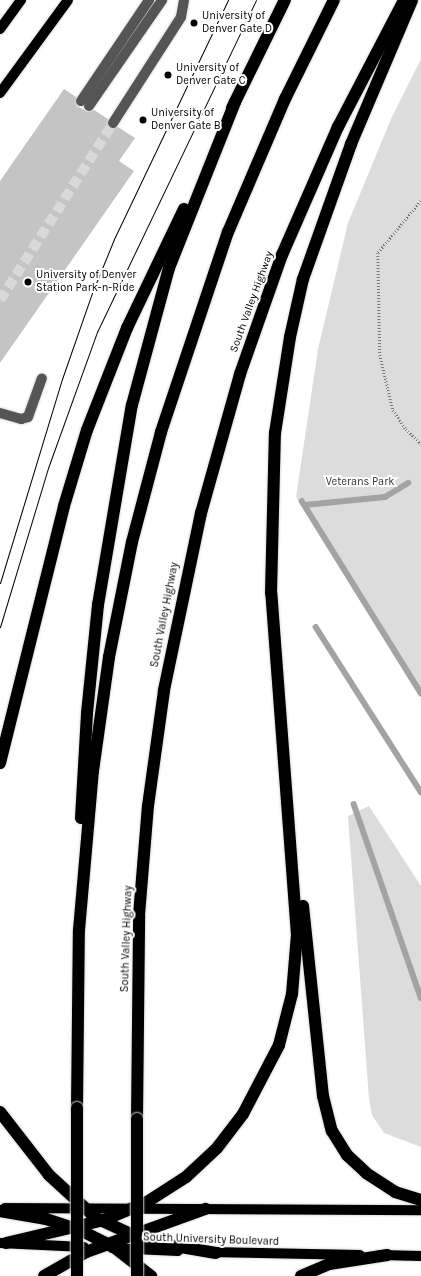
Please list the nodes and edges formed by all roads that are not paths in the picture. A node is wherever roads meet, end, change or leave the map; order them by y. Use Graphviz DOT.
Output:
graph roads {
  1 [pos="21,0"];
  2 [pos="68,0"];
  3 [pos="149,0"];
  4 [pos="162,0"];
  5 [pos="184,0"];
  6 [pos="285,0"];
  7 [pos="334,0"];
  8 [pos="404,0"];
  9 [pos="412,0"];
  10 [pos="0,29"];
  11 [pos="0,93"];
  12 [pos="235,102"];
  13 [pos="113,123"];
  14 [pos="42,378"];
  15 [pos="0,413"];
  16 [pos="0,763"];
  17 [pos="287,788"];
  18 [pos="79,930"];
  19 [pos="0,1112"];
  20 [pos="421,1200"];
  21 [pos="0,1209"];
  22 [pos="84,1209"];
  23 [pos="132,1209"];
  24 [pos="205,1209"];
  25 [pos="421,1210"];
  26 [pos="101,1221"];
  27 [pos="74,1228"];
  28 [pos="129,1235"];
  29 [pos="3,1243"];
  30 [pos="106,1246"];
  31 [pos="216,1253"];
  32 [pos="387,1255"];
  33 [pos="421,1256"];
  34 [pos="44,1276"];
  35 [pos="77,1276"];
  36 [pos="136,1276"];
  37 [pos="151,1276"];
  38 [pos="301,1276"];
  1 -- 10 [label="main road"];
  2 -- 11 [label="main road"];
  3 -- 4 [label="lane"];
  5 -- 13 [label="lane"];
  6 -- 12 [label="highway"];
  7 -- 18 [label="highway"];
  8 -- 36 [label="highway, South Valley Highway, bridge"];
  9 -- 17 [label="highway"];
  12 -- 16 [label="highway"];
  12 -- 18 [label="highway"];
  14 -- 15 [label="lane"];
  17 -- 20 [label="highway"];
  17 -- 23 [label="highway"];
  18 -- 35 [label="highway, bridge"];
  19 -- 22 [label="highway"];
  21 -- 22 [label="main road"];
  21 -- 27 [label="highway"];
  22 -- 23 [label="main road"];
  22 -- 26 [label="highway"];
  23 -- 24 [label="main road"];
  23 -- 26 [label="highway"];
  24 -- 25 [label="main road"];
  24 -- 28 [label="highway"];
  26 -- 27 [label="highway"];
  26 -- 28 [label="highway"];
  27 -- 29 [label="highway"];
  27 -- 30 [label="highway"];
  28 -- 30 [label="highway"];
  28 -- 31 [label="highway"];
  29 -- 30 [label="main road, South University Boulevard"];
  30 -- 31 [label="main road, South University Boulevard"];
  30 -- 34 [label="highway"];
  30 -- 37 [label="highway"];
  31 -- 32 [label="main road, South University Boulevard"];
  32 -- 33 [label="main road, South University Boulevard"];
  32 -- 38 [label="highway"];
}
